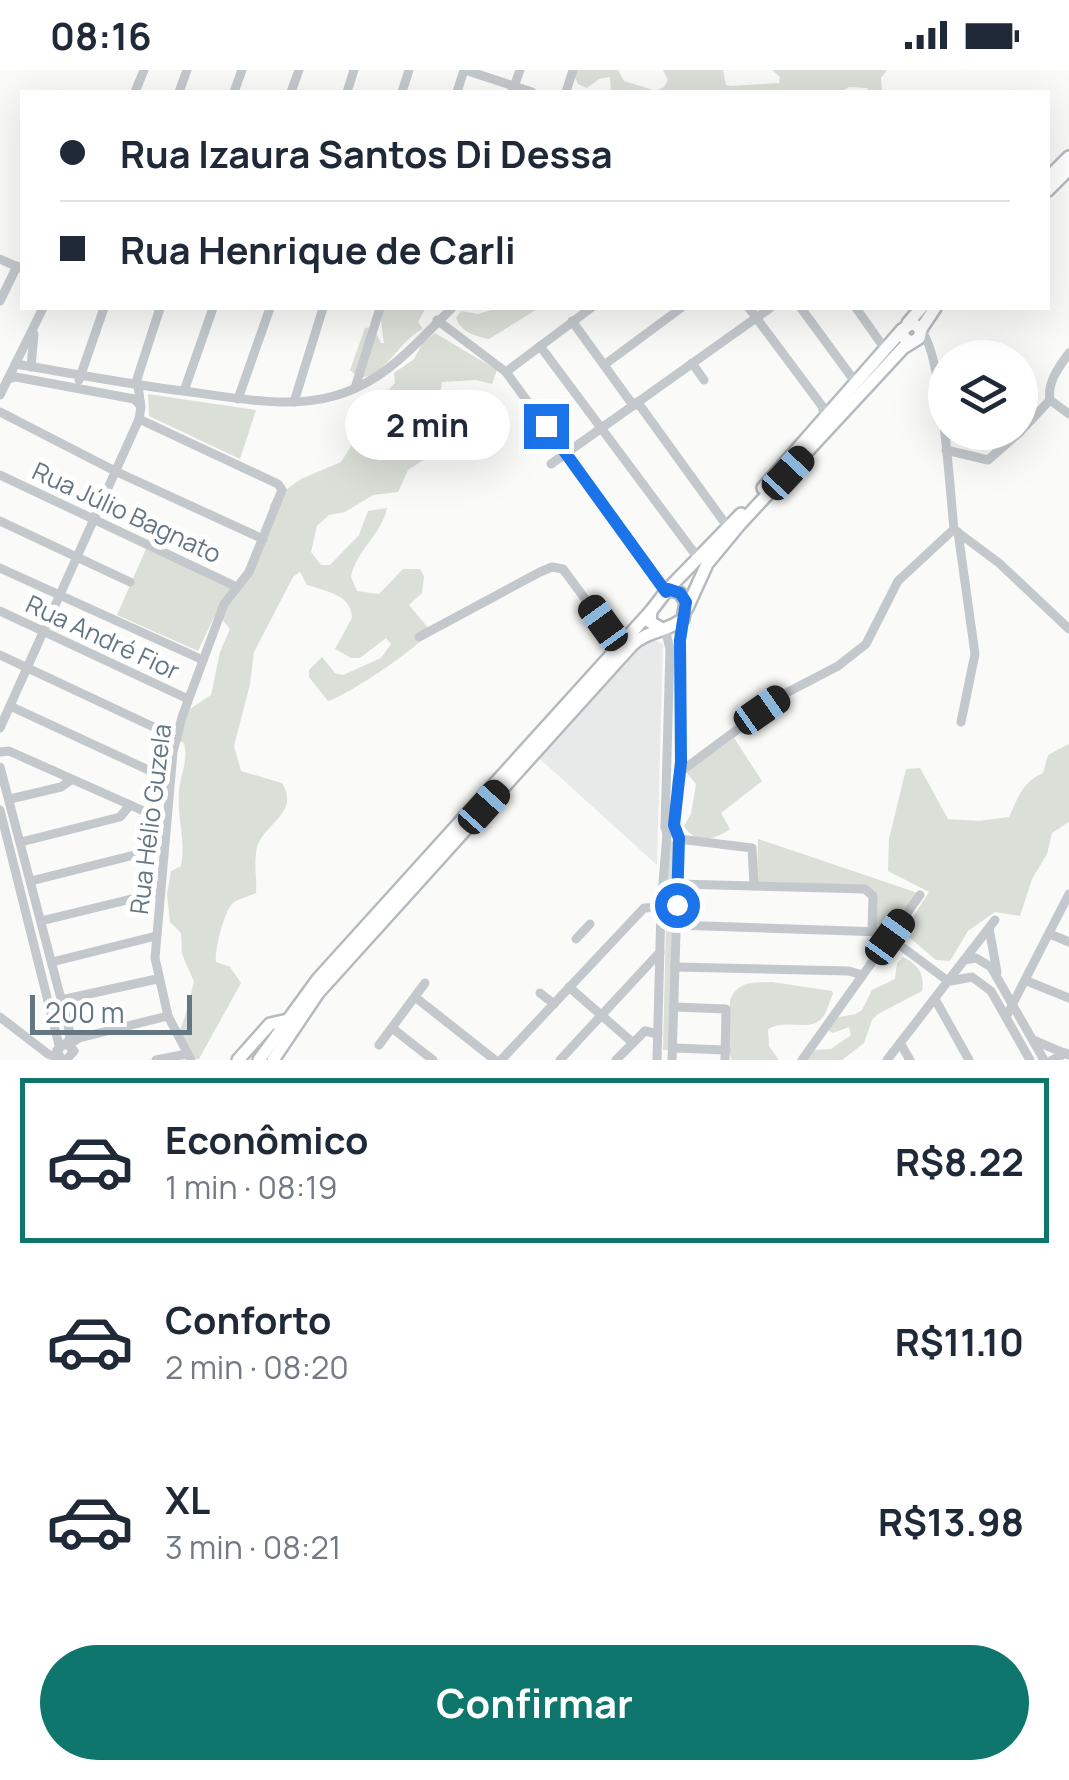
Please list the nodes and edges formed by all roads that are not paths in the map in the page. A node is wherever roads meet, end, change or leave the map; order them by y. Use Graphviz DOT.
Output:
graph roads {
  1 [pos="465,70"];
  2 [pos="520,70"];
  3 [pos="513,90"];
  4 [pos="1069,157"];
  5 [pos="1069,169"];
  6 [pos="1050,176"];
  7 [pos="1050,188"];
  8 [pos="0,259"];
  9 [pos="20,267"];
  10 [pos="0,302"];
  11 [pos="43,310"];
  12 [pos="103,310"];
  13 [pos="159,310"];
  14 [pos="212,310"];
  15 [pos="269,310"];
  16 [pos="323,310"];
  17 [pos="379,310"];
  18 [pos="450,310"];
  19 [pos="588,310"];
  20 [pos="677,310"];
  21 [pos="751,310"];
  22 [pos="767,310"];
  23 [pos="802,310"];
  24 [pos="857,310"];
  25 [pos="919,310"];
  26 [pos="934,310"];
  27 [pos="756,317"];
  28 [pos="437,320"];
  29 [pos="572,321"];
  30 [pos="37,322"];
  31 [pos="905,327"];
  32 [pos="917,336"];
  33 [pos="540,346"];
  34 [pos="885,349"];
  35 [pos="928,351"];
  36 [pos="1069,353"];
  37 [pos="692,363"];
  38 [pos="604,365"];
  39 [pos="31,366"];
  40 [pos="13,372"];
  41 [pos="506,372"];
  42 [pos="82,375"];
  43 [pos="704,380"];
  44 [pos="856,384"];
  45 [pos="76,387"];
  46 [pos="140,387"];
  47 [pos="356,388"];
  48 [pos="184,391"];
  49 [pos="0,394"];
  50 [pos="115,395"];
  51 [pos="238,399"];
  52 [pos="1050,400"];
  53 [pos="294,402"];
  54 [pos="636,404"];
  55 [pos="141,407"];
  56 [pos="0,412"];
  57 [pos="1038,413"];
  58 [pos="1069,414"];
  59 [pos="139,418"];
  60 [pos="825,419"];
  61 [pos="600,429"];
  62 [pos="946,450"];
  63 [pos="1000,450"];
  64 [pos="566,454"];
  65 [pos="551,464"];
  66 [pos="117,472"];
  67 [pos="0,475"];
  68 [pos="95,520"];
  69 [pos="0,522"];
  70 [pos="727,526"];
  71 [pos="956,531"];
  72 [pos="263,539"];
  73 [pos="78,558"];
  74 [pos="698,558"];
  75 [pos="0,568"];
  76 [pos="130,582"];
  77 [pos="237,587"];
  78 [pos="667,590"];
  79 [pos="60,595"];
  80 [pos="0,610"];
  81 [pos="651,611"];
  82 [pos="685,613"];
  83 [pos="663,629"];
  84 [pos="1069,629"];
  85 [pos="44,632"];
  86 [pos="419,637"];
  87 [pos="620,645"];
  88 [pos="0,655"];
  89 [pos="203,660"];
  90 [pos="27,668"];
  91 [pos="670,676"];
  92 [pos="188,699"];
  93 [pos="10,706"];
  94 [pos="679,719"];
  95 [pos="962,722"];
  96 [pos="0,728"];
  97 [pos="177,738"];
  98 [pos="0,752"];
  99 [pos="673,754"];
  100 [pos="698,758"];
  101 [pos="0,767"];
  102 [pos="680,772"];
  103 [pos="71,780"];
  104 [pos="170,780"];
  105 [pos="10,799"];
  106 [pos="130,805"];
  107 [pos="0,810"];
  108 [pos="166,821"];
  109 [pos="672,831"];
  110 [pos="21,842"];
  111 [pos="164,852"];
  112 [pos="31,881"];
  113 [pos="677,884"];
  114 [pos="754,886"];
  115 [pos="160,892"];
  116 [pos="1069,894"];
  117 [pos="920,895"];
  118 [pos="661,907"];
  119 [pos="42,922"];
  120 [pos="590,924"];
  121 [pos="676,926"];
  122 [pos="872,930"];
  123 [pos="1050,934"];
  124 [pos="156,936"];
  125 [pos="890,937"];
  126 [pos="576,938"];
  127 [pos="1069,942"];
  128 [pos="660,952"];
  129 [pos="964,960"];
  130 [pos="52,962"];
  131 [pos="660,965"];
  132 [pos="675,967"];
  133 [pos="862,975"];
  134 [pos="158,979"];
  135 [pos="998,979"];
  136 [pos="636,981"];
  137 [pos="1028,981"];
  138 [pos="948,982"];
  139 [pos="425,983"];
  140 [pos="569,987"];
  141 [pos="540,992"];
  142 [pos="415,997"];
  143 [pos="1069,998"];
  144 [pos="935,999"];
  145 [pos="62,1000"];
  146 [pos="554,1004"];
  147 [pos="1013,1004"];
  148 [pos="674,1007"];
  149 [pos="168,1016"];
  150 [pos="600,1016"];
  151 [pos="0,1017"];
  152 [pos="1006,1018"];
  153 [pos="288,1020"];
  154 [pos="392,1028"];
  155 [pos="658,1034"];
  156 [pos="1033,1040"];
  157 [pos="632,1042"];
  158 [pos="900,1043"];
  159 [pos="379,1045"];
  160 [pos="673,1048"];
  161 [pos="66,1054"];
  162 [pos="1067,1054"];
  163 [pos="726,1055"];
  164 [pos="189,1057"];
  165 [pos="156,1060"];
  166 [pos="238,1060"];
  167 [pos="260,1060"];
  168 [pos="273,1060"];
  169 [pos="433,1060"];
  170 [pos="498,1060"];
  171 [pos="560,1060"];
  172 [pos="616,1060"];
  173 [pos="657,1060"];
  174 [pos="672,1060"];
  175 [pos="802,1060"];
  176 [pos="886,1060"];
  177 [pos="910,1060"];
  178 [pos="969,1060"];
  179 [pos="1030,1060"];
  180 [pos="1044,1060"];
  181 [pos="1052,1060"];
  1 -- 3 [label="street"];
  2 -- 3 [label="street"];
  4 -- 6 [label="main road"];
  5 -- 7 [label="main road"];
  8 -- 9 [label="street"];
  9 -- 10 [label="street"];
  11 -- 30 [label="street"];
  12 -- 42 [label="street"];
  13 -- 46 [label="street"];
  14 -- 48 [label="street"];
  15 -- 51 [label="street"];
  16 -- 53 [label="street"];
  17 -- 47 [label="street"];
  18 -- 28 [label="street"];
  19 -- 29 [label="street"];
  20 -- 38 [label="street"];
  21 -- 27 [label="street"];
  22 -- 27 [label="street"];
  23 -- 44 [label="street"];
  24 -- 34 [label="street"];
  25 -- 31 [label="main road"];
  26 -- 32 [label="main road"];
  27 -- 37 [label="street"];
  27 -- 60 [label="street"];
  28 -- 41 [label="street"];
  28 -- 47 [label="street"];
  29 -- 33 [label="street"];
  29 -- 38 [label="street"];
  30 -- 39 [label="street"];
  30 -- 40 [label="street"];
  31 -- 32 [label="main road"];
  31 -- 34 [label="main road"];
  32 -- 35 [label="street"];
  32 -- 82 [label="main road"];
  33 -- 41 [label="street"];
  33 -- 61 [label="street"];
  34 -- 44 [label="main road"];
  36 -- 52 [label="street"];
  37 -- 43 [label="street"];
  37 -- 54 [label="street"];
  38 -- 54 [label="street"];
  39 -- 40 [label="street"];
  39 -- 42 [label="street"];
  40 -- 45 [label="street"];
  40 -- 49 [label="street"];
  41 -- 64 [label="street"];
  42 -- 45 [label="street"];
  42 -- 46 [label="street"];
  44 -- 60 [label="main road"];
  45 -- 50 [label="street"];
  46 -- 48 [label="street"];
  46 -- 50 [label="street"];
  46 -- 55 [label="street"];
  47 -- 53 [label="street"];
  48 -- 51 [label="street"];
  50 -- 55 [label="street"];
  51 -- 53 [label="street"];
  52 -- 57 [label="street"];
  52 -- 58 [label="street"];
  54 -- 61 [label="street"];
  54 -- 70 [label="street"];
  55 -- 59 [label="street"];
  56 -- 66 [label="street"];
  59 -- 66 [label="street"];
  59 -- 72 [label="street, Rua Hélio Guzela"];
  60 -- 70 [label="main road"];
  61 -- 64 [label="street"];
  61 -- 74 [label="street"];
  62 -- 63 [label="street"];
  62 -- 71 [label="street"];
  64 -- 65 [label="street"];
  64 -- 78 [label="street"];
  66 -- 68 [label="street"];
  66 -- 72 [label="street"];
  67 -- 68 [label="street, Rua Júlio Bagnato"];
  68 -- 73 [label="street"];
  68 -- 77 [label="street, Rua Júlio Bagnato"];
  69 -- 73 [label="street"];
  70 -- 74 [label="main road"];
  71 -- 84 [label="street"];
  71 -- 95 [label="street"];
  71 -- 100 [label="street"];
  72 -- 77 [label="street, Rua Hélio Guzela"];
  73 -- 76 [label="street"];
  73 -- 79 [label="street"];
  74 -- 78 [label="main road"];
  75 -- 79 [label="street"];
  77 -- 89 [label="street, Rua Hélio Guzela"];
  78 -- 81 [label="main road"];
  78 -- 82 [label="main road"];
  79 -- 85 [label="street"];
  79 -- 89 [label="street"];
  80 -- 85 [label="street, Rua André Fior"];
  81 -- 83 [label="main road"];
  81 -- 87 [label="main road"];
  82 -- 83 [label="main road"];
  82 -- 94 [label="street"];
  83 -- 91 [label="street"];
  83 -- 168 [label="main road"];
  85 -- 90 [label="street"];
  85 -- 92 [label="street, Rua André Fior"];
  86 -- 87 [label="street"];
  87 -- 153 [label="main road"];
  88 -- 90 [label="street"];
  89 -- 92 [label="street, Rua Hélio Guzela"];
  90 -- 93 [label="street"];
  90 -- 97 [label="street"];
  91 -- 94 [label="street"];
  91 -- 99 [label="street"];
  92 -- 97 [label="street, Rua Hélio Guzela"];
  93 -- 96 [label="street"];
  93 -- 104 [label="street"];
  94 -- 99 [label="street"];
  97 -- 104 [label="street, Rua Hélio Guzela"];
  98 -- 103 [label="street"];
  99 -- 100 [label="street"];
  99 -- 102 [label="street"];
  99 -- 109 [label="street"];
  100 -- 102 [label="street"];
  101 -- 105 [label="street"];
  102 -- 109 [label="street"];
  103 -- 105 [label="street"];
  103 -- 106 [label="street"];
  104 -- 108 [label="street, Rua Hélio Guzela"];
  105 -- 110 [label="street"];
  106 -- 108 [label="street"];
  106 -- 110 [label="street"];
  107 -- 161 [label="street"];
  108 -- 111 [label="street, Rua Hélio Guzela"];
  109 -- 113 [label="street"];
  109 -- 114 [label="street"];
  109 -- 118 [label="street"];
  110 -- 112 [label="street"];
  111 -- 112 [label="street"];
  111 -- 115 [label="street, Rua Hélio Guzela"];
  112 -- 119 [label="street"];
  113 -- 114 [label="street"];
  113 -- 121 [label="street"];
  114 -- 122 [label="street"];
  115 -- 119 [label="street"];
  115 -- 124 [label="street, Rua Hélio Guzela"];
  116 -- 123 [label="street"];
  117 -- 125 [label="street"];
  118 -- 128 [label="street"];
  118 -- 140 [label="street"];
  119 -- 130 [label="street"];
  120 -- 126 [label="street"];
  121 -- 122 [label="street"];
  121 -- 132 [label="street"];
  122 -- 125 [label="street"];
  123 -- 127 [label="street"];
  123 -- 137 [label="street"];
  124 -- 130 [label="street"];
  124 -- 134 [label="street, Rua Hélio Guzela"];
  125 -- 133 [label="street"];
  125 -- 138 [label="street"];
  128 -- 131 [label="street"];
  128 -- 136 [label="street"];
  129 -- 135 [label="street"];
  129 -- 135 [label="street"];
  129 -- 138 [label="street"];
  130 -- 145 [label="street"];
  131 -- 136 [label="street"];
  131 -- 155 [label="street"];
  132 -- 133 [label="street"];
  132 -- 148 [label="street"];
  133 -- 175 [label="street"];
  134 -- 145 [label="street"];
  134 -- 149 [label="street, Rua Hélio Guzela"];
  135 -- 147 [label="street"];
  136 -- 150 [label="street"];
  137 -- 143 [label="street"];
  137 -- 147 [label="street"];
  138 -- 144 [label="street"];
  138 -- 152 [label="street"];
  139 -- 142 [label="street"];
  140 -- 146 [label="street"];
  140 -- 150 [label="street"];
  141 -- 146 [label="street"];
  142 -- 154 [label="street"];
  142 -- 170 [label="street"];
  144 -- 158 [label="street"];
  144 -- 178 [label="street"];
  145 -- 161 [label="street"];
  146 -- 170 [label="street"];
  147 -- 152 [label="street"];
  147 -- 156 [label="street"];
  148 -- 160 [label="street"];
  148 -- 163 [label="street"];
  149 -- 161 [label="street"];
  149 -- 164 [label="street, Rua Hélio Guzela"];
  150 -- 157 [label="street"];
  150 -- 171 [label="street"];
  151 -- 161 [label="street"];
  152 -- 179 [label="street"];
  153 -- 166 [label="main road"];
  153 -- 167 [label="main road"];
  154 -- 159 [label="street"];
  154 -- 169 [label="street"];
  155 -- 157 [label="street"];
  155 -- 173 [label="street"];
  156 -- 162 [label="street"];
  156 -- 180 [label="street"];
  157 -- 172 [label="street"];
  158 -- 176 [label="street"];
  158 -- 177 [label="street"];
  160 -- 163 [label="street"];
  160 -- 174 [label="street"];
  162 -- 181 [label="street"];
  164 -- 165 [label="street"];
}
